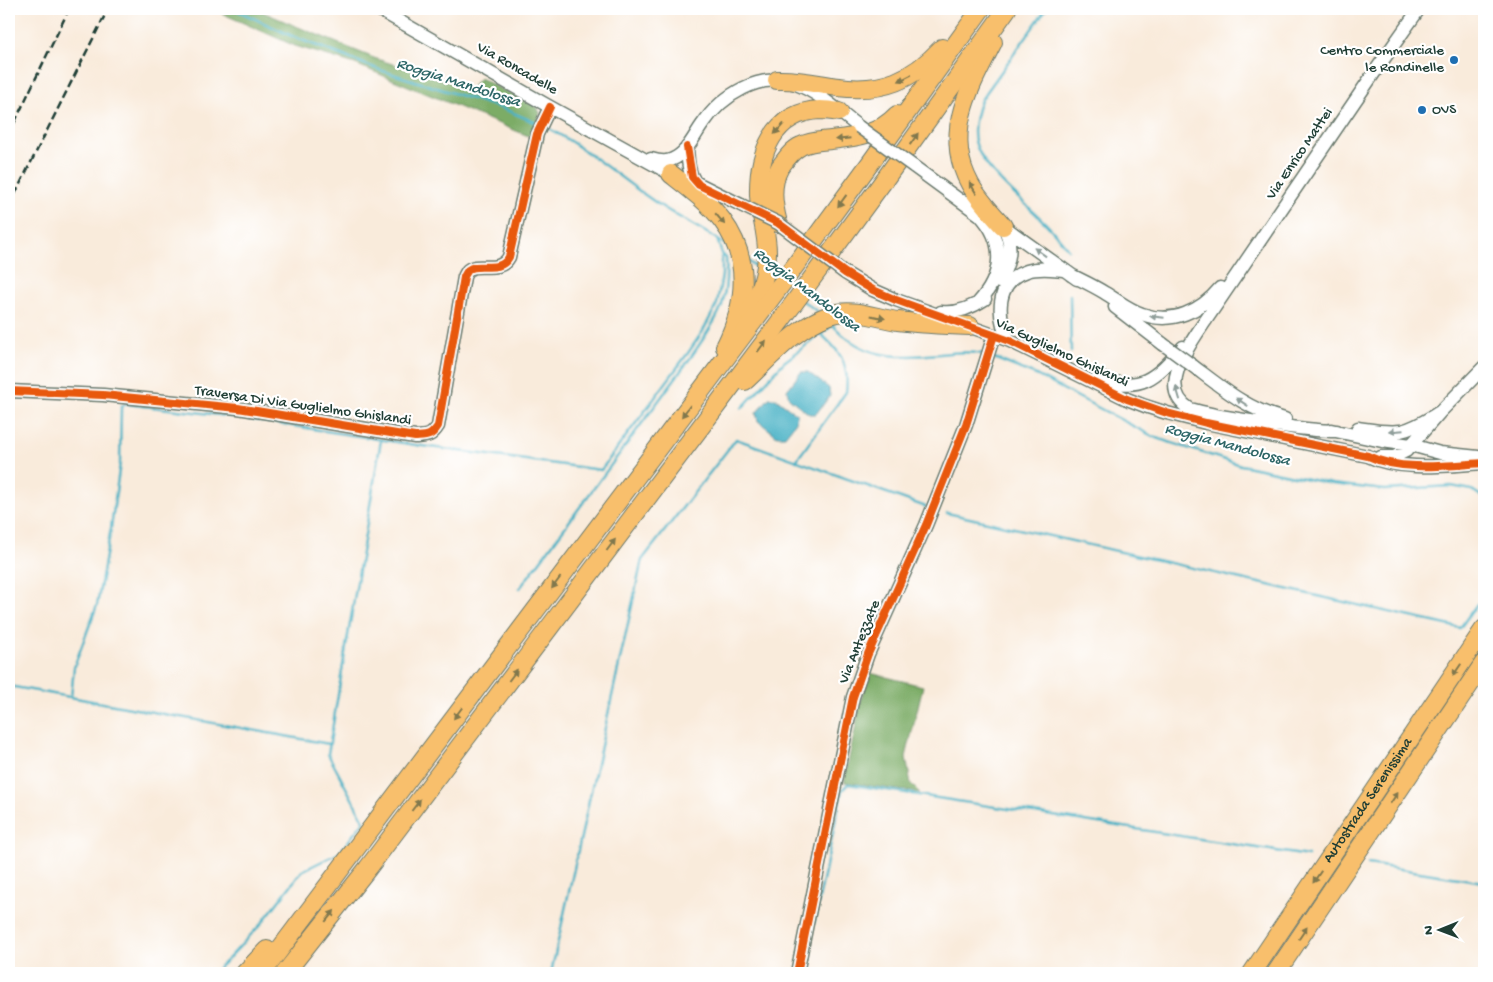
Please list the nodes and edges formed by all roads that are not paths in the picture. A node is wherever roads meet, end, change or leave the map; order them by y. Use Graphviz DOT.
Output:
graph roads {
  1 [pos="378,9"];
  2 [pos="979,9"];
  3 [pos="1006,9"];
  4 [pos="1011,9"];
  5 [pos="1419,9"];
  6 [pos="1376,70"];
  7 [pos="777,80"];
  8 [pos="925,86"];
  9 [pos="547,112"];
  10 [pos="839,112"];
  11 [pos="687,147"];
  12 [pos="642,157"];
  13 [pos="671,174"];
  14 [pos="722,196"];
  15 [pos="963,202"];
  16 [pos="778,223"];
  17 [pos="1003,226"];
  18 [pos="1068,273"];
  19 [pos="774,278"];
  20 [pos="978,303"];
  21 [pos="923,310"];
  22 [pos="1208,317"];
  23 [pos="970,326"];
  24 [pos="992,341"];
  25 [pos="1010,341"];
  26 [pos="1046,359"];
  27 [pos="1484,367"];
  28 [pos="707,383"];
  29 [pos="9,392"];
  30 [pos="717,406"];
  31 [pos="1440,412"];
  32 [pos="1287,419"];
  33 [pos="1337,431"];
  34 [pos="1394,443"];
  35 [pos="1411,445"];
  36 [pos="1440,453"];
  37 [pos="1368,456"];
  38 [pos="1394,457"];
  39 [pos="1484,458"];
  40 [pos="1484,463"];
  41 [pos="1484,629"];
  42 [pos="1484,663"];
  43 [pos="356,849"];
  44 [pos="300,954"];
  45 [pos="246,973"];
  46 [pos="262,973"];
  47 [pos="285,973"];
  48 [pos="290,973"];
  49 [pos="797,973"];
  50 [pos="1252,973"];
  51 [pos="1276,973"];
  1 -- 9 [label="street, Via Roncadelle"];
  2 -- 7 [label="highway, one-way"];
  2 -- 8 [label="highway"];
  30 -- 3 [label="highway, one-way"];
  17 -- 4 [label="highway, one-way"];
  5 -- 6 [label="street, Via Enrico Mattei"];
  6 -- 18 [label="street, one-way"];
  6 -- 22 [label="street, Via Enrico Mattei"];
  7 -- 10 [label="street"];
  7 -- 11 [label="street"];
  8 -- 16 [label="highway, one-way"];
  8 -- 19 [label="highway, one-way"];
  9 -- 12 [label="street, Via Roncadelle"];
  9 -- 29 [label="street, Traversa Di Via Guglielmo Ghislandi"];
  10 -- 15 [label="street, bridge"];
  10 -- 19 [label="highway, one-way"];
  11 -- 12 [label="street"];
  11 -- 14 [label="street, Via Guglielmo Ghislandi"];
  12 -- 13 [label="street, Via Guglielmo Ghislandi"];
  13 -- 14 [label="street, Via Guglielmo Ghislandi"];
  13 -- 28 [label="highway, one-way"];
  14 -- 16 [label="street, Via Guglielmo Ghislandi, bridge"];
  15 -- 17 [label="street"];
  15 -- 20 [label="street"];
  16 -- 21 [label="street, Via Guglielmo Ghislandi, bridge"];
  18 -- 17 [label="street, one-way"];
  17 -- 20 [label="street, Via Guglielmo Ghislandi"];
  18 -- 25 [label="street, Via Guglielmo Ghislandi"];
  32 -- 18 [label="street, one-way, bridge"];
  19 -- 28 [label="highway"];
  20 -- 21 [label="street, Via Guglielmo Ghislandi"];
  21 -- 23 [label="street, Via Guglielmo Ghislandi"];
  22 -- 26 [label="street"];
  33 -- 22 [label="street, one-way"];
  23 -- 24 [label="street, Via Guglielmo Ghislandi"];
  30 -- 23 [label="highway, one-way"];
  24 -- 25 [label="street, Via Guglielmo Ghislandi"];
  24 -- 49 [label="street, Via Antezzate"];
  25 -- 26 [label="street, Via Guglielmo Ghislandi"];
  26 -- 37 [label="street, Via Guglielmo Ghislandi"];
  27 -- 31 [label="street"];
  28 -- 43 [label="highway, one-way"];
  44 -- 30 [label="highway, one-way"];
  31 -- 32 [label="street, one-way"];
  31 -- 35 [label="street"];
  31 -- 36 [label="street"];
  32 -- 33 [label="street"];
  33 -- 34 [label="street"];
  34 -- 35 [label="street"];
  34 -- 38 [label="street"];
  35 -- 36 [label="street"];
  35 -- 38 [label="street"];
  36 -- 39 [label="street"];
  37 -- 38 [label="street"];
  37 -- 40 [label="street, Via Guglielmo Ghislandi"];
  41 -- 50 [label="highway, Autostrada Serenissima, one-way"];
  51 -- 42 [label="highway, Autostrada Serenissima, one-way"];
  43 -- 45 [label="highway"];
  43 -- 46 [label="highway"];
  44 -- 47 [label="highway"];
  44 -- 48 [label="highway"];
}
